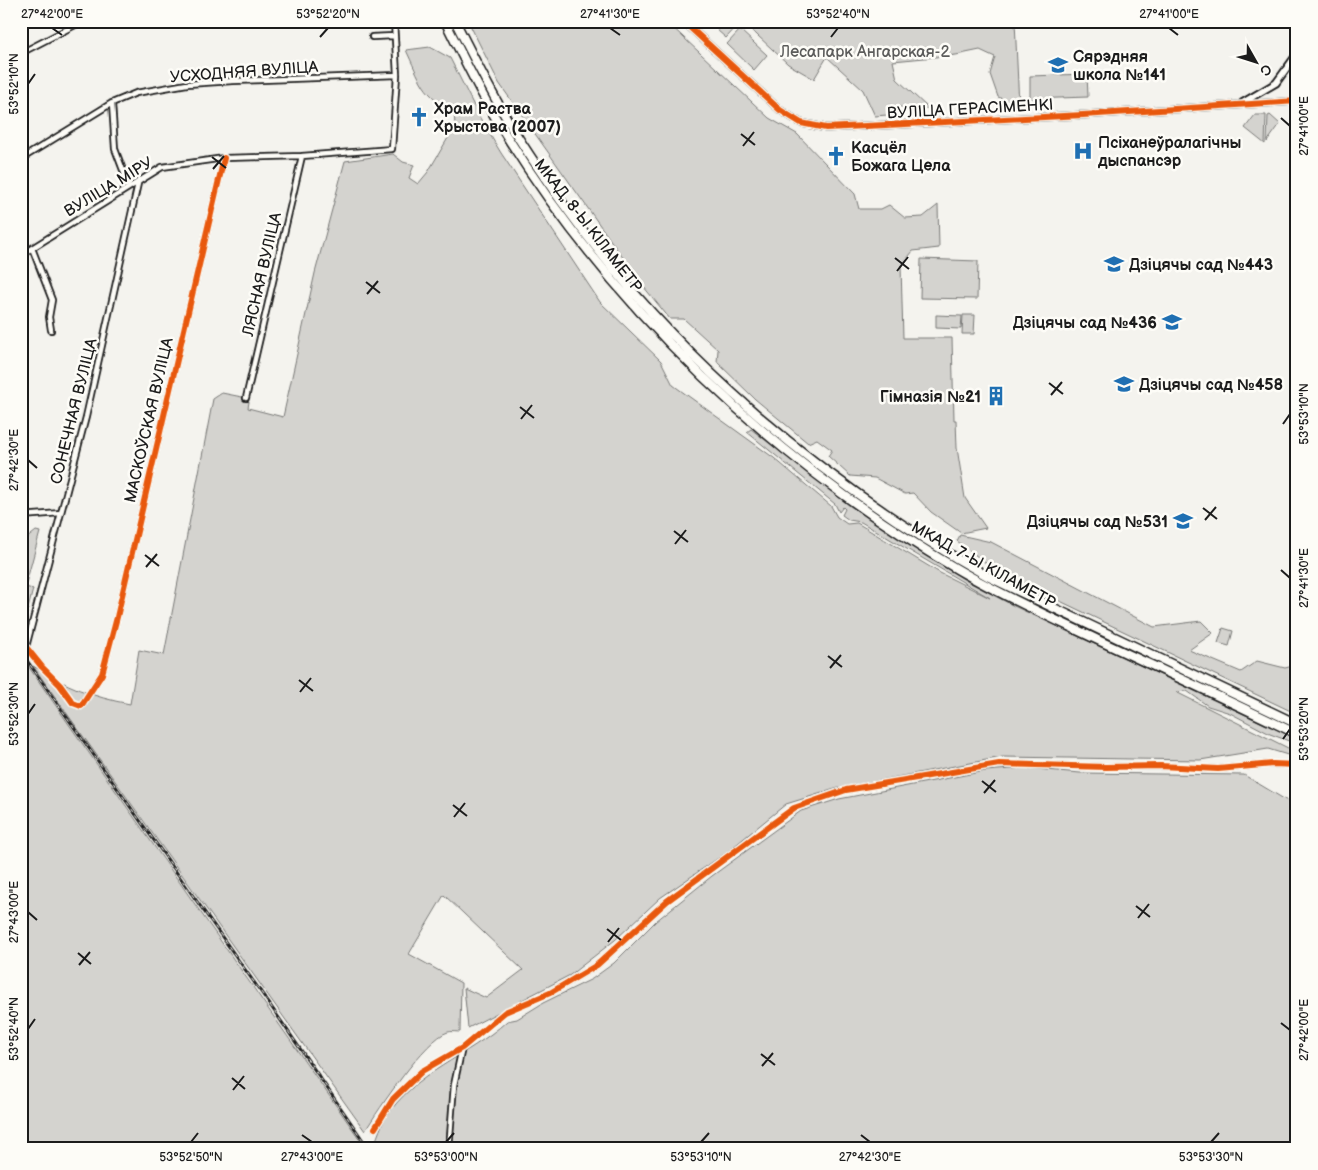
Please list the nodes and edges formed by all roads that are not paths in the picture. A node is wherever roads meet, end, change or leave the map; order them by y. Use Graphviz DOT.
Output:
graph roads {
  1 [pos="83,21"];
  2 [pos="394,21"];
  3 [pos="445,21"];
  4 [pos="455,21"];
  5 [pos="683,21"];
  6 [pos="394,36"];
  7 [pos="372,37"];
  8 [pos="21,53"];
  9 [pos="1297,54"];
  10 [pos="397,75"];
  11 [pos="1297,101"];
  12 [pos="112,103"];
  13 [pos="1237,105"];
  14 [pos="302,156"];
  15 [pos="224,158"];
  16 [pos="21,159"];
  17 [pos="139,180"];
  18 [pos="129,186"];
  19 [pos="32,248"];
  20 [pos="21,255"];
  21 [pos="51,330"];
  22 [pos="705,375"];
  23 [pos="246,398"];
  24 [pos="61,513"];
  25 [pos="21,516"];
  26 [pos="21,641"];
  27 [pos="26,646"];
  28 [pos="1297,724"];
  29 [pos="1297,734"];
  30 [pos="1297,765"];
  31 [pos="462,1048"];
  32 [pos="375,1128"];
  33 [pos="449,1149"];
  1 -- 8 [label="street"];
  2 -- 6 [label="street"];
  3 -- 22 [label="highway, МКАД, 8-Ы КІЛАМЕТР"];
  4 -- 22 [label="highway, МКАД, 8-Ы КІЛАМЕТР"];
  5 -- 13 [label="street, ВУЛІЦА ГЕРАСІМЕНКІ"];
  6 -- 7 [label="street"];
  6 -- 10 [label="street"];
  9 -- 13 [label="street"];
  10 -- 12 [label="street, УСХОДНЯЯ ВУЛІЦА"];
  10 -- 14 [label="street, ВУЛІЦА МІРУ"];
  11 -- 13 [label="street, ВУЛІЦА ГЕРАСІМЕНКІ"];
  12 -- 16 [label="street, УСХОДНЯЯ ВУЛІЦА"];
  12 -- 18 [label="street"];
  14 -- 15 [label="street, ВУЛІЦА МІРУ"];
  14 -- 23 [label="street, ЛЯСНАЯ ВУЛІЦА"];
  15 -- 17 [label="street, ВУЛІЦА МІРУ"];
  15 -- 27 [label="street, МАСКОЎСКАЯ ВУЛІЦА"];
  17 -- 18 [label="street, ВУЛІЦА МІРУ"];
  17 -- 24 [label="street, СОНЕЧНАЯ ВУЛІЦА"];
  18 -- 19 [label="street, ВУЛІЦА МІРУ"];
  19 -- 20 [label="street, ВУЛІЦА МІРУ"];
  19 -- 21 [label="street"];
  22 -- 28 [label="highway, МКАД, 7-Ы КІЛАМЕТР"];
  22 -- 29 [label="highway, МКАД, 7-Ы КІЛАМЕТР"];
  24 -- 25 [label="street"];
  24 -- 27 [label="street, СОНЕЧНАЯ ВУЛІЦА"];
  26 -- 27 [label="street"];
  30 -- 31 [label="street"];
  31 -- 32 [label="street"];
  31 -- 33 [label="street"];
}
